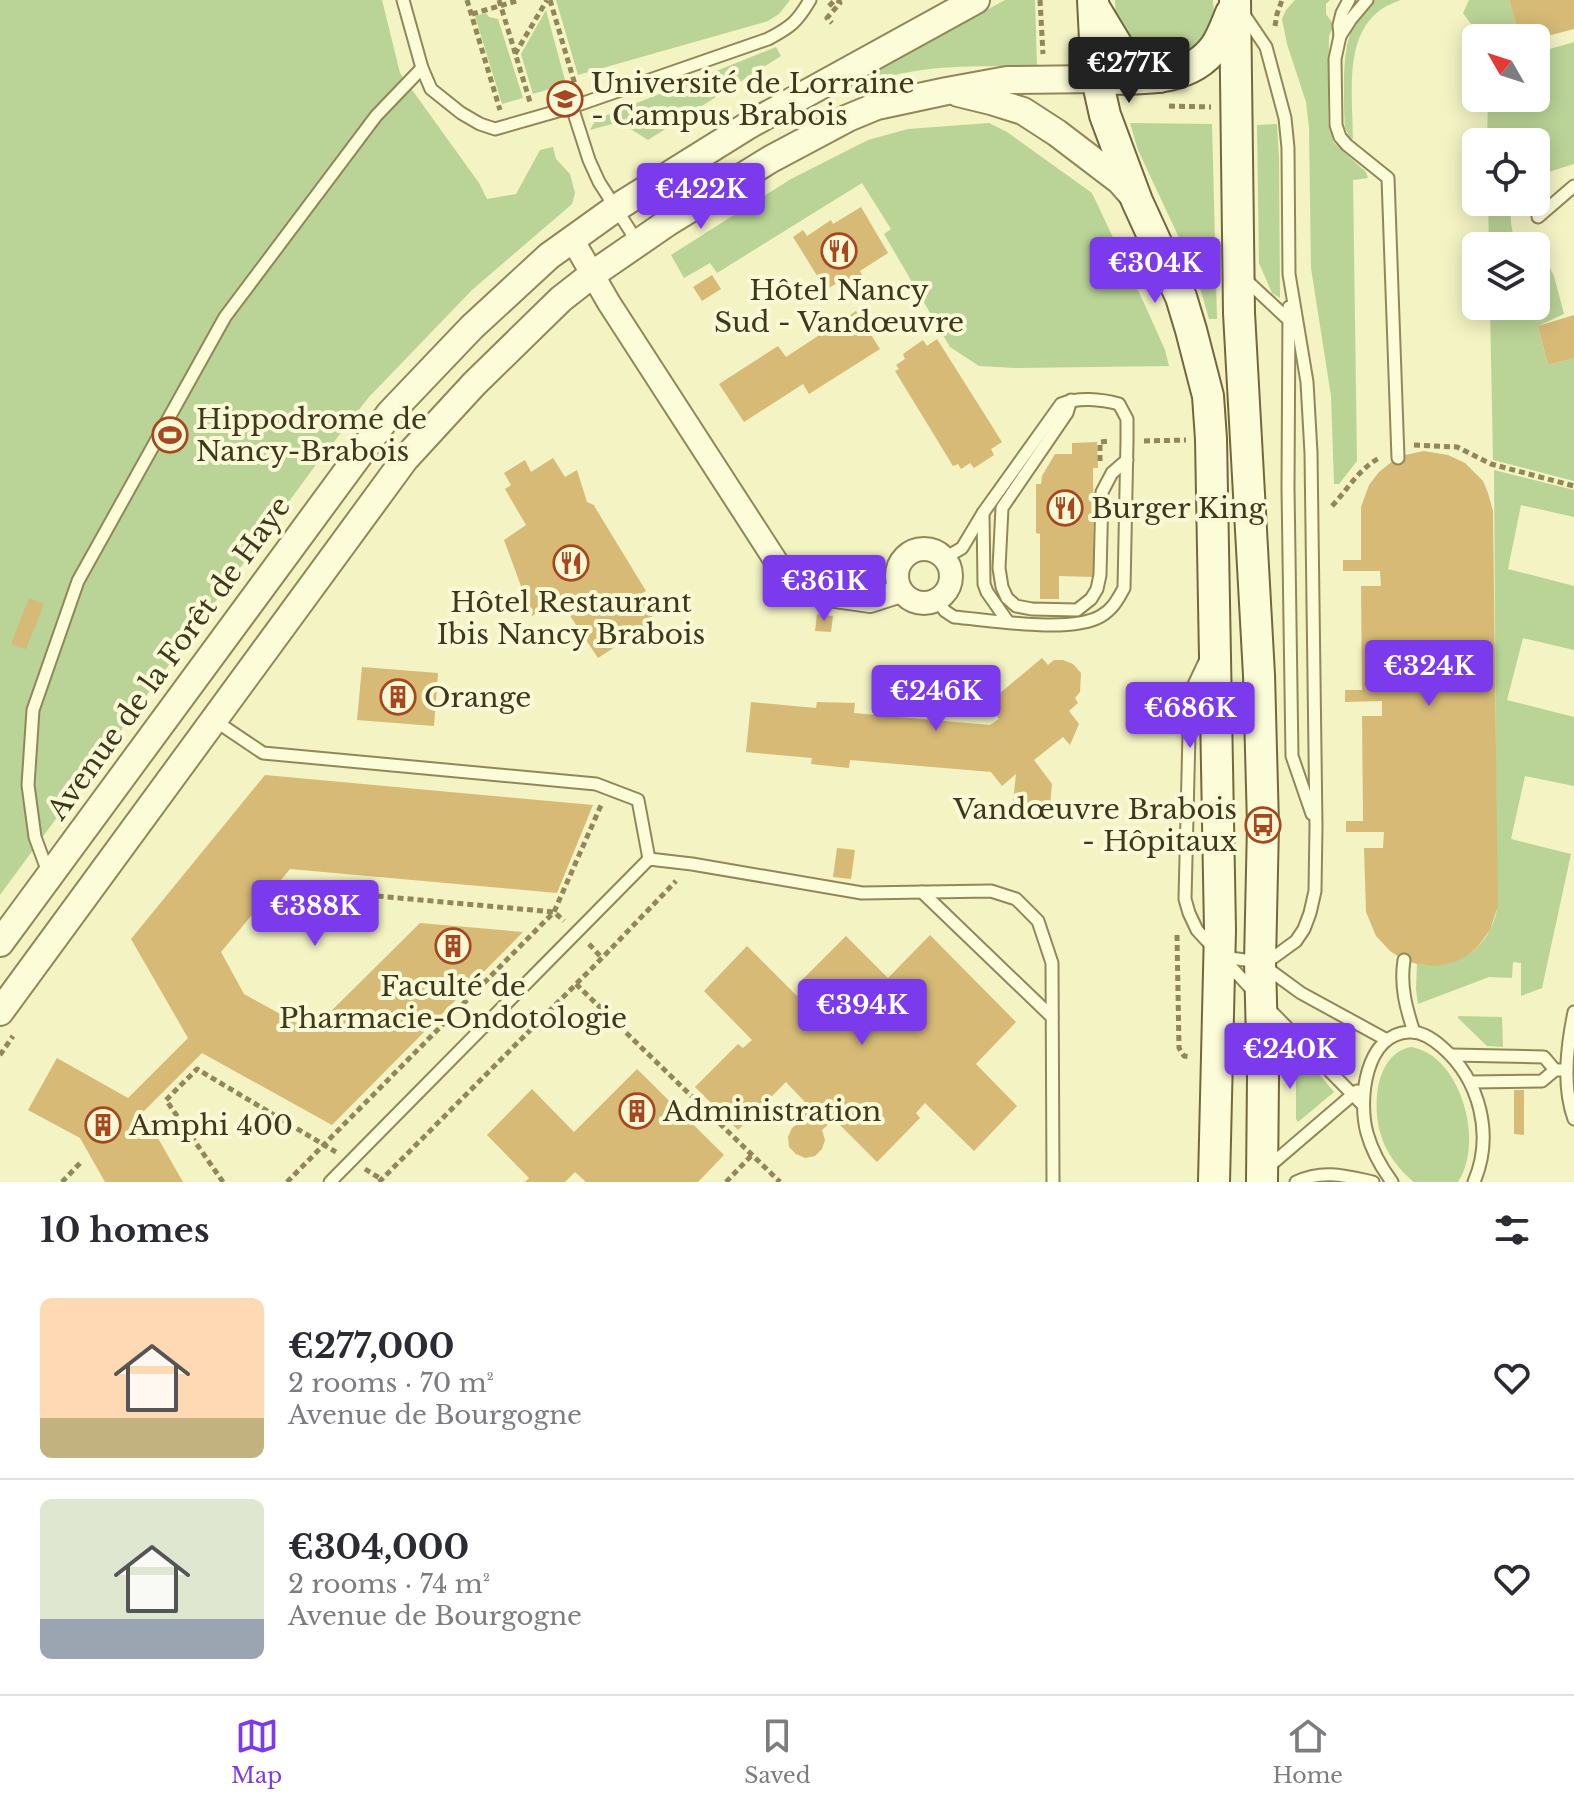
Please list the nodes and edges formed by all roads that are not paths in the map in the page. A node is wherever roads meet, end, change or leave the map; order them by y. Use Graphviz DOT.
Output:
graph roads {
  1 [pos="403,0"];
  2 [pos="810,0"];
  3 [pos="976,0"];
  4 [pos="1235,0"];
  5 [pos="1349,0"];
  6 [pos="1367,0"];
  7 [pos="1093,4"];
  8 [pos="1340,36"];
  9 [pos="422,68"];
  10 [pos="1160,77"];
  11 [pos="1097,79"];
  12 [pos="947,91"];
  13 [pos="576,106"];
  14 [pos="1574,186"];
  15 [pos="1137,201"];
  16 [pos="616,208"];
  17 [pos="1538,217"];
  18 [pos="572,239"];
  19 [pos="638,243"];
  20 [pos="1239,273"];
  21 [pos="593,274"];
  22 [pos="1293,324"];
  23 [pos="1071,400"];
  24 [pos="1398,453"];
  25 [pos="1127,460"];
  26 [pos="983,513"];
  27 [pos="945,558"];
  28 [pos="901,591"];
  29 [pos="937,600"];
  30 [pos="1008,622"];
  31 [pos="214,720"];
  32 [pos="1316,826"];
  33 [pos="649,859"];
  34 [pos="49,876"];
  35 [pos="922,892"];
  36 [pos="0,943"];
  37 [pos="1220,953"];
  38 [pos="1404,960"];
  39 [pos="1260,962"];
  40 [pos="1261,1000"];
  41 [pos="1574,1012"];
  42 [pos="1052,1017"];
  43 [pos="8,1021"];
  44 [pos="1414,1032"];
  45 [pos="1387,1040"];
  46 [pos="1452,1055"];
  47 [pos="1561,1070"];
  48 [pos="1471,1082"];
  49 [pos="1365,1083"];
  50 [pos="1353,1094"];
  51 [pos="1362,1104"];
  52 [pos="1574,1119"];
  53 [pos="1258,1179"];
  54 [pos="330,1182"];
  55 [pos="1053,1182"];
  56 [pos="1214,1182"];
  57 [pos="1296,1182"];
  58 [pos="1373,1182"];
  59 [pos="1392,1182"];
  60 [pos="1474,1182"];
  1 -- 9 [label="lane"];
  2 -- 13 [label="lane"];
  3 -- 16 [label="street, Avenue de la Forêt de Haye"];
  4 -- 10 [label="main road"];
  4 -- 20 [label="main road"];
  4 -- 22 [label="lane"];
  5 -- 8 [label="lane"];
  6 -- 8 [label="lane"];
  7 -- 10 [label="main road"];
  7 -- 11 [label="main road"];
  8 -- 24 [label="lane"];
  9 -- 13 [label="lane"];
  9 -- 34 [label="lane"];
  10 -- 11 [label="main road"];
  11 -- 12 [label="street"];
  11 -- 15 [label="main road"];
  12 -- 15 [label="street"];
  12 -- 19 [label="street"];
  13 -- 16 [label="lane"];
  14 -- 17 [label="lane"];
  15 -- 37 [label="main road"];
  16 -- 18 [label="street, Avenue de la Forêt de Haye"];
  16 -- 19 [label="lane"];
  18 -- 21 [label="street"];
  18 -- 34 [label="street, Avenue de la Forêt de Haye"];
  19 -- 21 [label="street"];
  20 -- 22 [label="lane"];
  20 -- 39 [label="main road"];
  21 -- 28 [label="street"];
  21 -- 31 [label="street"];
  22 -- 32 [label="lane"];
  22 -- 32 [label="lane"];
  23 -- 25 [label="lane"];
  23 -- 25 [label="lane"];
  23 -- 26 [label="lane"];
  25 -- 30 [label="lane"];
  26 -- 27 [label="lane"];
  26 -- 30 [label="lane"];
  27 -- 28 [label="street"];
  27 -- 29 [label="street"];
  28 -- 29 [label="street"];
  29 -- 30 [label="lane"];
  31 -- 33 [label="lane"];
  31 -- 43 [label="street"];
  32 -- 39 [label="lane"];
  33 -- 35 [label="lane"];
  33 -- 54 [label="lane"];
  34 -- 36 [label="street, Avenue de la Forêt de Haye"];
  35 -- 42 [label="lane"];
  35 -- 42 [label="lane"];
  37 -- 39 [label="lane"];
  37 -- 40 [label="lane"];
  37 -- 56 [label="main road"];
  38 -- 44 [label="lane"];
  39 -- 40 [label="main road"];
  39 -- 45 [label="lane"];
  40 -- 50 [label="lane"];
  40 -- 53 [label="main road"];
  41 -- 47 [label="lane"];
  42 -- 55 [label="lane"];
  44 -- 45 [label="lane"];
  44 -- 46 [label="lane"];
  45 -- 49 [label="lane"];
  46 -- 47 [label="lane"];
  46 -- 48 [label="lane"];
  47 -- 48 [label="lane"];
  47 -- 52 [label="lane"];
  48 -- 60 [label="lane"];
  49 -- 50 [label="lane"];
  49 -- 51 [label="lane"];
  50 -- 51 [label="lane"];
  50 -- 53 [label="lane"];
  51 -- 59 [label="lane"];
  57 -- 58 [label="lane"];
}
